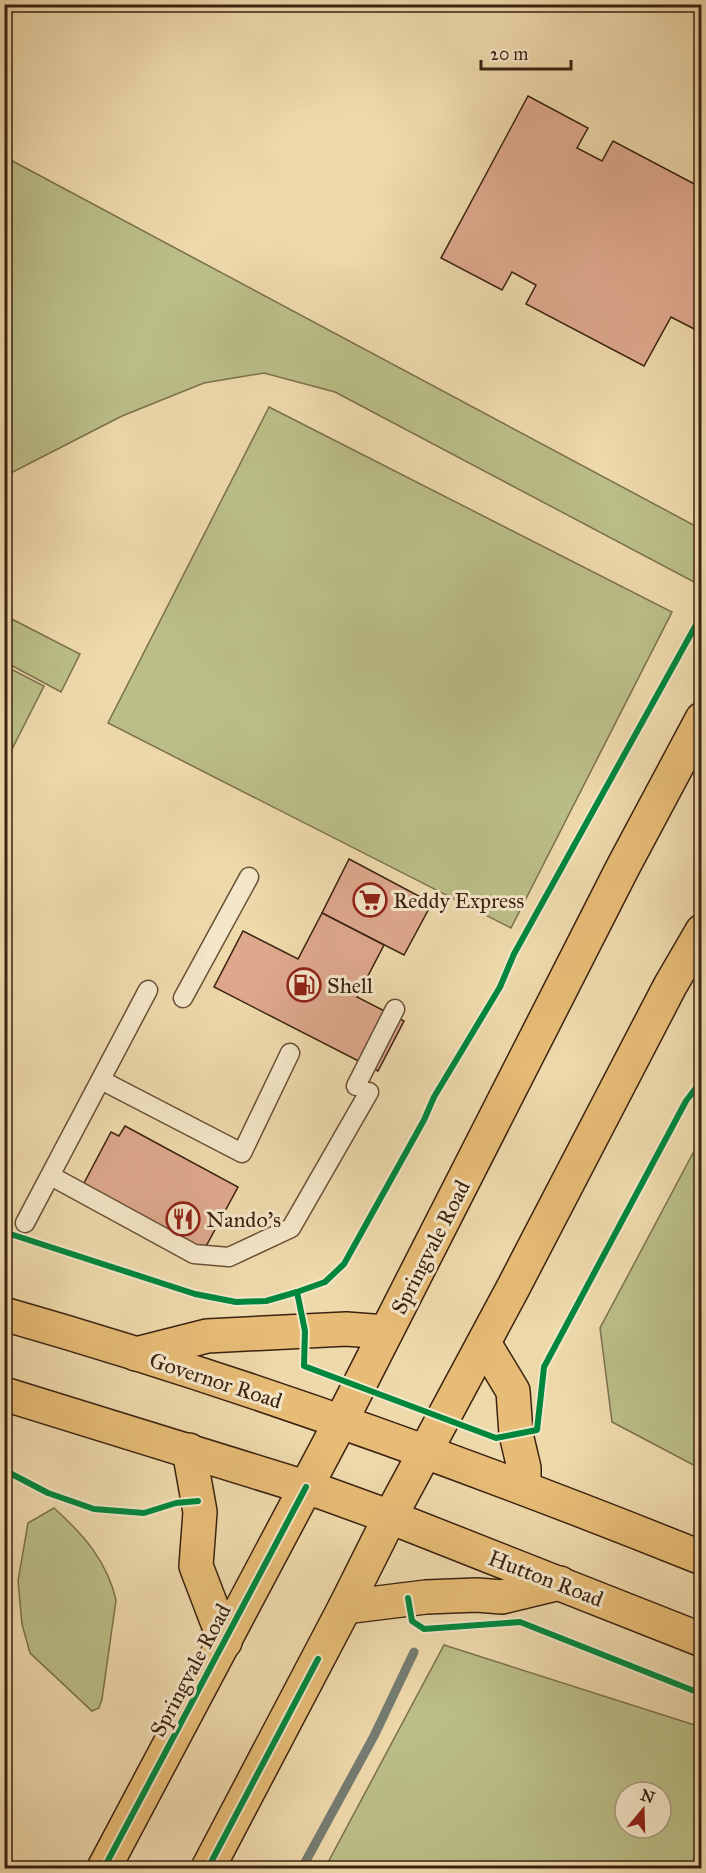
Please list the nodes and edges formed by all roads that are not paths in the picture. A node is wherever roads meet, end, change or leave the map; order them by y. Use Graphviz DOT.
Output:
graph roads {
  1 [pos="702,719"];
  2 [pos="249,877"];
  3 [pos="702,931"];
  4 [pos="148,990"];
  5 [pos="183,998"];
  6 [pos="395,1009"];
  7 [pos="290,1053"];
  8 [pos="101,1080"];
  9 [pos="51,1176"];
  10 [pos="25,1223"];
  11 [pos="4,1314"];
  12 [pos="386,1332"];
  13 [pos="484,1343"];
  14 [pos="136,1354"];
  15 [pos="4,1394"];
  16 [pos="341,1422"];
  17 [pos="189,1450"];
  18 [pos="425,1451"];
  19 [pos="306,1487"];
  20 [pos="524,1487"];
  21 [pos="390,1516"];
  22 [pos="702,1558"];
  23 [pos="560,1583"];
  24 [pos="345,1607"];
  25 [pos="702,1640"];
  26 [pos="225,1642"];
  27 [pos="104,1869"];
  28 [pos="208,1869"];
  1 -- 12 [label="main road, Springvale Road"];
  2 -- 5 [label="lane"];
  3 -- 13 [label="main road"];
  4 -- 8 [label="lane"];
  6 -- 9 [label="lane"];
  7 -- 8 [label="lane"];
  8 -- 9 [label="lane"];
  9 -- 10 [label="lane"];
  11 -- 14 [label="main road, Governor Road"];
  12 -- 14 [label="main road"];
  12 -- 16 [label="main road, Springvale Road"];
  13 -- 18 [label="main road"];
  13 -- 20 [label="main road"];
  14 -- 16 [label="main road, Governor Road"];
  15 -- 17 [label="main road"];
  16 -- 18 [label="main road, Governor Road"];
  16 -- 19 [label="main road, Springvale Road"];
  17 -- 19 [label="main road"];
  17 -- 26 [label="main road"];
  18 -- 20 [label="main road"];
  18 -- 21 [label="main road"];
  19 -- 21 [label="main road"];
  19 -- 26 [label="main road, Springvale Road"];
  20 -- 22 [label="main road"];
  21 -- 23 [label="main road, Hutton Road"];
  21 -- 24 [label="main road"];
  23 -- 24 [label="main road"];
  23 -- 25 [label="main road, Hutton Road"];
  24 -- 28 [label="main road"];
  26 -- 27 [label="main road, Springvale Road"];
}
